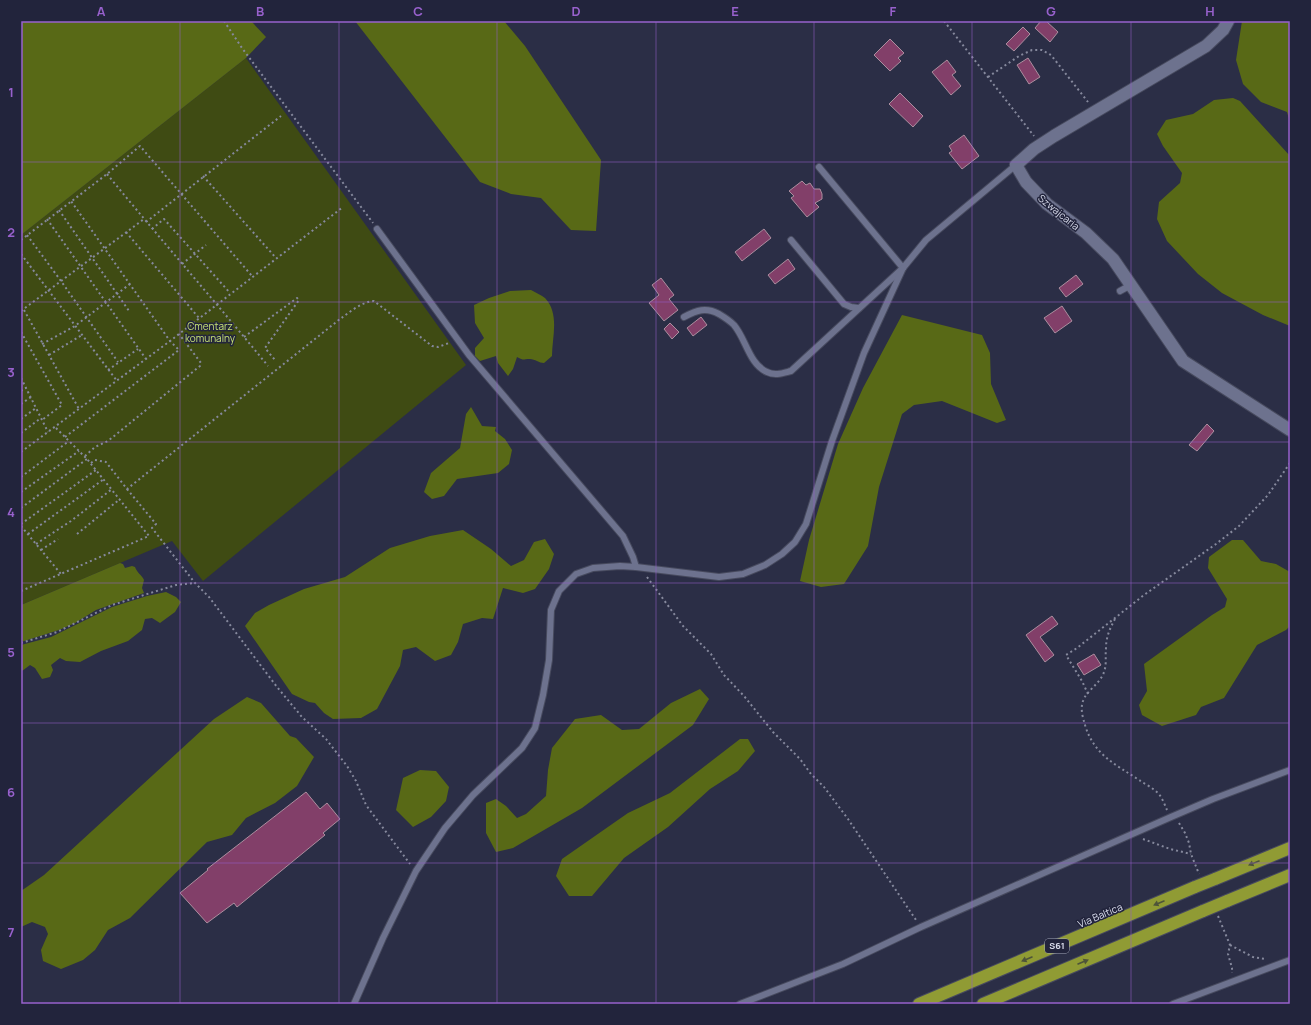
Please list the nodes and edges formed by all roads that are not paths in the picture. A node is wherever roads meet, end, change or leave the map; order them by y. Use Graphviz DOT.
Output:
graph roads {
  1 [pos="1228,21"];
  2 [pos="1016,165"];
  3 [pos="818,167"];
  4 [pos="377,229"];
  5 [pos="791,240"];
  6 [pos="903,268"];
  7 [pos="1130,285"];
  8 [pos="1120,291"];
  9 [pos="859,308"];
  10 [pos="684,317"];
  11 [pos="1290,430"];
  12 [pos="636,567"];
  13 [pos="1290,770"];
  14 [pos="1290,848"];
  15 [pos="1290,874"];
  16 [pos="1290,960"];
  17 [pos="354,1004"];
  18 [pos="740,1004"];
  19 [pos="920,1004"];
  20 [pos="983,1004"];
  21 [pos="1173,1004"];
  1 -- 2 [label="street"];
  2 -- 6 [label="lane"];
  2 -- 7 [label="street, Szwajcaria"];
  3 -- 6 [label="lane"];
  4 -- 12 [label="lane"];
  5 -- 9 [label="lane"];
  6 -- 9 [label="lane"];
  6 -- 12 [label="lane"];
  7 -- 8 [label="lane"];
  7 -- 11 [label="street, Szwajcaria"];
  9 -- 10 [label="lane"];
  12 -- 17 [label="lane"];
  13 -- 18 [label="lane"];
  14 -- 19 [label="highway, Via Baltica / S61, one-way, bridge"];
  20 -- 15 [label="highway, S61, one-way, bridge"];
  16 -- 21 [label="lane"];
}
